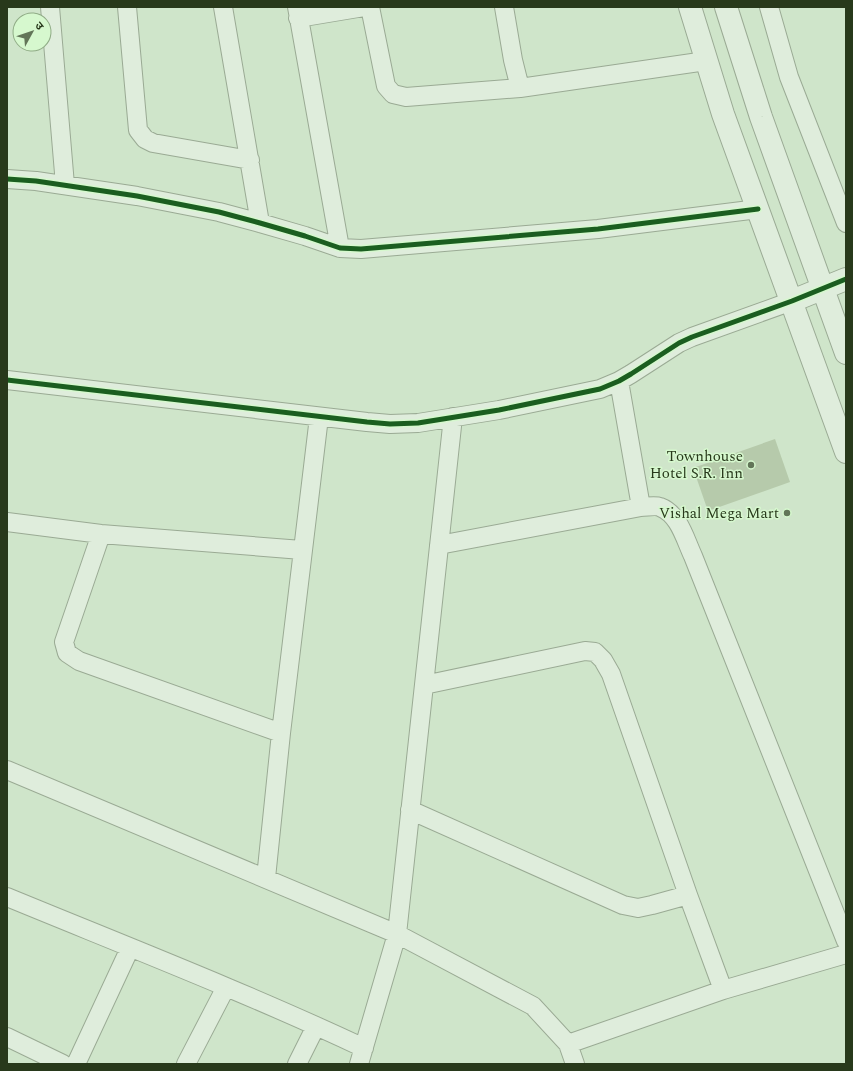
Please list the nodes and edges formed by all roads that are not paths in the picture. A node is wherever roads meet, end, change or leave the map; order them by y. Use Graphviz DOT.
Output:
graph roads {
  1 [pos="50,7"];
  2 [pos="126,7"];
  3 [pos="223,7"];
  4 [pos="364,7"];
  5 [pos="370,7"];
  6 [pos="504,7"];
  7 [pos="690,7"];
  8 [pos="726,7"];
  9 [pos="769,7"];
  10 [pos="298,12"];
  11 [pos="706,61"];
  12 [pos="520,88"];
  13 [pos="250,160"];
  14 [pos="7,179"];
  15 [pos="65,185"];
  16 [pos="758,209"];
  17 [pos="260,223"];
  18 [pos="846,224"];
  19 [pos="340,248"];
  20 [pos="846,279"];
  21 [pos="822,288"];
  22 [pos="792,301"];
  23 [pos="846,353"];
  24 [pos="7,380"];
  25 [pos="619,381"];
  26 [pos="319,416"];
  27 [pos="453,418"];
  28 [pos="846,452"];
  29 [pos="641,507"];
  30 [pos="7,522"];
  31 [pos="101,534"];
  32 [pos="439,545"];
  33 [pos="302,550"];
  34 [pos="424,686"];
  35 [pos="281,733"];
  36 [pos="7,770"];
  37 [pos="410,810"];
  38 [pos="266,878"];
  39 [pos="688,896"];
  40 [pos="7,897"];
  41 [pos="397,934"];
  42 [pos="846,941"];
  43 [pos="130,948"];
  44 [pos="846,954"];
  45 [pos="226,987"];
  46 [pos="723,990"];
  47 [pos="316,1026"];
  48 [pos="7,1037"];
  49 [pos="568,1044"];
  50 [pos="364,1059"];
  51 [pos="63,1064"];
  52 [pos="76,1064"];
  53 [pos="186,1064"];
  54 [pos="297,1064"];
  55 [pos="575,1064"];
  1 -- 15 [label="street"];
  2 -- 13 [label="street"];
  3 -- 13 [label="street"];
  4 -- 10 [label="street"];
  5 -- 12 [label="street"];
  6 -- 12 [label="street"];
  7 -- 11 [label="street"];
  8 -- 21 [label="street"];
  9 -- 18 [label="street"];
  10 -- 19 [label="street"];
  11 -- 12 [label="street"];
  11 -- 16 [label="street"];
  13 -- 17 [label="street"];
  14 -- 15 [label="street"];
  15 -- 17 [label="street"];
  16 -- 19 [label="street"];
  16 -- 22 [label="street"];
  17 -- 19 [label="street"];
  20 -- 21 [label="street"];
  21 -- 22 [label="street"];
  21 -- 23 [label="street"];
  22 -- 25 [label="street"];
  22 -- 28 [label="street"];
  24 -- 26 [label="street"];
  25 -- 27 [label="street"];
  25 -- 29 [label="street"];
  26 -- 27 [label="street"];
  26 -- 33 [label="street"];
  27 -- 32 [label="street"];
  29 -- 32 [label="street"];
  29 -- 42 [label="street"];
  30 -- 31 [label="street"];
  31 -- 33 [label="street"];
  31 -- 35 [label="street"];
  32 -- 34 [label="street"];
  33 -- 35 [label="street"];
  34 -- 37 [label="street"];
  34 -- 39 [label="street"];
  35 -- 38 [label="street"];
  36 -- 38 [label="street"];
  37 -- 39 [label="street"];
  37 -- 41 [label="street"];
  38 -- 41 [label="street"];
  39 -- 46 [label="street"];
  40 -- 43 [label="street"];
  41 -- 49 [label="street"];
  41 -- 50 [label="street"];
  43 -- 45 [label="street"];
  43 -- 52 [label="street"];
  44 -- 46 [label="street"];
  45 -- 47 [label="street"];
  45 -- 53 [label="street"];
  46 -- 49 [label="street"];
  47 -- 50 [label="street"];
  47 -- 54 [label="street"];
  48 -- 51 [label="street"];
  49 -- 55 [label="street"];
}
